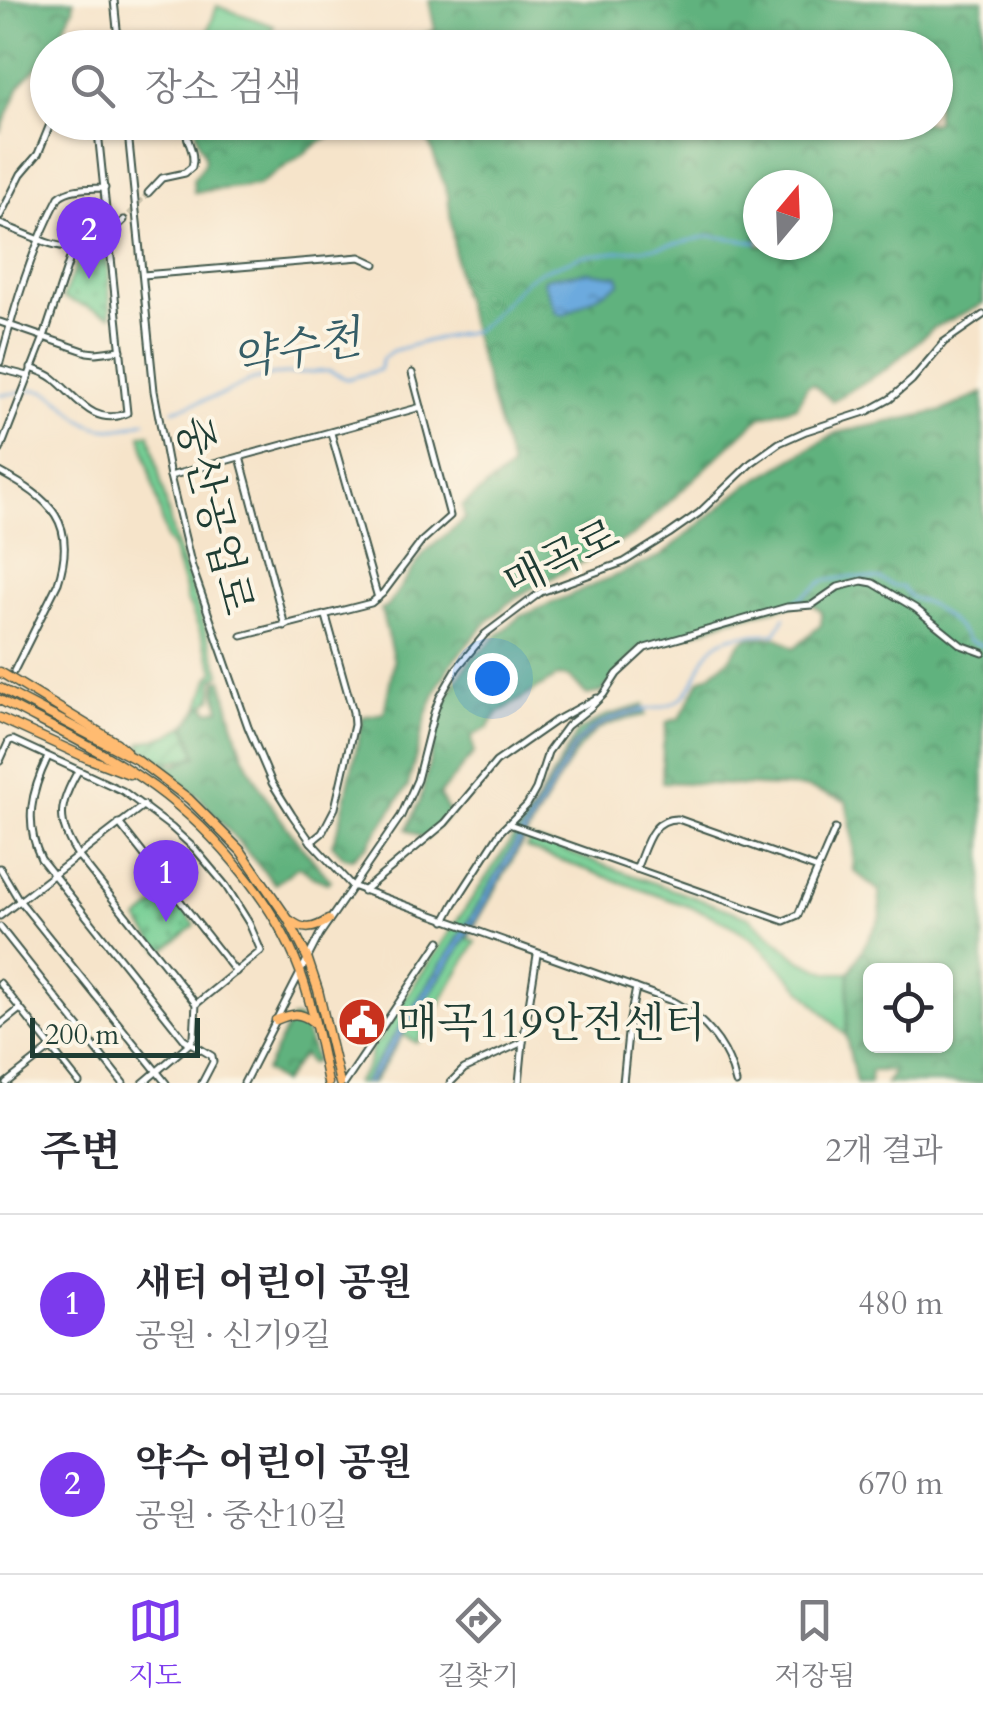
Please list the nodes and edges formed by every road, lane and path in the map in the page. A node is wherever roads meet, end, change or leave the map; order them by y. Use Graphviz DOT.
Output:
graph roads {
  1 [pos="114,0"];
  2 [pos="116,30"];
  3 [pos="44,140"];
  4 [pos="99,140"];
  5 [pos="128,140"];
  6 [pos="187,140"];
  7 [pos="105,188"];
  8 [pos="148,193"];
  9 [pos="0,220"];
  10 [pos="124,220"];
  11 [pos="109,235"];
  12 [pos="40,239"];
  13 [pos="73,249"];
  14 [pos="375,264"];
  15 [pos="143,275"];
  16 [pos="983,315"];
  17 [pos="0,322"];
  18 [pos="10,325"];
  19 [pos="44,337"];
  20 [pos="121,350"];
  21 [pos="0,366"];
  22 [pos="32,368"];
  23 [pos="412,373"];
  24 [pos="28,376"];
  25 [pos="422,407"];
  26 [pos="331,432"];
  27 [pos="0,450"];
  28 [pos="240,457"];
  29 [pos="0,472"];
  30 [pos="170,476"];
  31 [pos="378,599"];
  32 [pos="326,616"];
  33 [pos="285,626"];
  34 [pos="242,636"];
  35 [pos="983,653"];
  36 [pos="14,670"];
  37 [pos="0,672"];
  38 [pos="0,688"];
  39 [pos="604,694"];
  40 [pos="0,700"];
  41 [pos="0,718"];
  42 [pos="48,757"];
  43 [pos="137,760"];
  44 [pos="0,761"];
  45 [pos="78,771"];
  46 [pos="142,778"];
  47 [pos="144,805"];
  48 [pos="120,823"];
  49 [pos="511,825"];
  50 [pos="835,830"];
  51 [pos="311,842"];
  52 [pos="77,854"];
  53 [pos="0,868"];
  54 [pos="636,869"];
  55 [pos="818,869"];
  56 [pos="51,874"];
  57 [pos="352,886"];
  58 [pos="363,891"];
  59 [pos="19,900"];
  60 [pos="0,916"];
  61 [pos="288,919"];
  62 [pos="328,920"];
  63 [pos="449,922"];
  64 [pos="0,927"];
  65 [pos="440,941"];
  66 [pos="538,954"];
  67 [pos="307,958"];
  68 [pos="300,971"];
  69 [pos="236,972"];
  70 [pos="0,983"];
  71 [pos="636,988"];
  72 [pos="196,1004"];
  73 [pos="20,1009"];
  74 [pos="276,1020"];
  75 [pos="0,1024"];
  76 [pos="315,1024"];
  77 [pos="522,1042"];
  78 [pos="189,1044"];
  79 [pos="52,1048"];
  80 [pos="156,1071"];
  81 [pos="328,1080"];
  82 [pos="77,1082"];
  83 [pos="6,1083"];
  84 [pos="123,1083"];
  85 [pos="142,1083"];
  86 [pos="166,1083"];
  87 [pos="202,1083"];
  88 [pos="244,1083"];
  89 [pos="343,1083"];
  90 [pos="450,1083"];
  91 [pos="519,1083"];
  92 [pos="623,1083"];
  93 [pos="736,1083"];
  1 -- 2 [label="street"];
  3 -- 9 [label="street"];
  4 -- 7 [label="street"];
  5 -- 15 [label="street, 중산공업로"];
  6 -- 8 [label="street"];
  7 -- 11 [label="street"];
  7 -- 12 [label="street"];
  9 -- 12 [label="street"];
  10 -- 11 [label="street"];
  11 -- 13 [label="street"];
  11 -- 20 [label="street"];
  12 -- 13 [label="street"];
  12 -- 18 [label="street"];
  13 -- 19 [label="street"];
  14 -- 15 [label="street"];
  15 -- 30 [label="street, 중산공업로"];
  16 -- 57 [label="street, 매곡로"];
  17 -- 18 [label="street"];
  18 -- 19 [label="street"];
  18 -- 21 [label="street"];
  19 -- 20 [label="street"];
  19 -- 22 [label="street"];
  20 -- 22 [label="street"];
  21 -- 24 [label="street"];
  22 -- 24 [label="street"];
  23 -- 25 [label="street"];
  24 -- 27 [label="street"];
  25 -- 26 [label="street"];
  25 -- 31 [label="street"];
  26 -- 28 [label="street"];
  26 -- 31 [label="street"];
  28 -- 30 [label="street"];
  28 -- 33 [label="street"];
  29 -- 36 [label="street"];
  30 -- 51 [label="street, 중산공업로"];
  31 -- 32 [label="street"];
  32 -- 33 [label="street"];
  32 -- 51 [label="street"];
  33 -- 34 [label="street"];
  35 -- 39 [label="street"];
  37 -- 43 [label="highway"];
  38 -- 43 [label="highway"];
  39 -- 49 [label="street"];
  39 -- 58 [label="street"];
  40 -- 46 [label="highway"];
  41 -- 46 [label="highway"];
  42 -- 44 [label="street"];
  42 -- 45 [label="street"];
  42 -- 56 [label="street"];
  43 -- 61 [label="highway"];
  45 -- 47 [label="street"];
  45 -- 52 [label="street"];
  46 -- 68 [label="highway"];
  47 -- 48 [label="street"];
  47 -- 69 [label="street"];
  48 -- 52 [label="street"];
  48 -- 69 [label="street"];
  49 -- 54 [label="street"];
  49 -- 63 [label="street"];
  50 -- 55 [label="street"];
  51 -- 57 [label="street, 중산공업로"];
  52 -- 56 [label="street"];
  52 -- 72 [label="street"];
  53 -- 59 [label="street"];
  54 -- 55 [label="street"];
  54 -- 55 [label="street"];
  56 -- 59 [label="street"];
  56 -- 78 [label="street"];
  57 -- 58 [label="street"];
  57 -- 62 [label="street, 매곡로"];
  58 -- 63 [label="street"];
  59 -- 60 [label="street"];
  59 -- 80 [label="street"];
  61 -- 62 [label="highway"];
  61 -- 67 [label="highway"];
  62 -- 67 [label="street, 매곡로"];
  63 -- 66 [label="street"];
  64 -- 84 [label="street"];
  65 -- 89 [label="street"];
  66 -- 71 [label="street"];
  66 -- 77 [label="street"];
  67 -- 68 [label="street, 매곡로"];
  67 -- 89 [label="highway"];
  68 -- 74 [label="street, 매곡로"];
  68 -- 76 [label="highway"];
  69 -- 72 [label="street"];
  70 -- 73 [label="street"];
  71 -- 92 [label="street"];
  71 -- 93 [label="street"];
  72 -- 78 [label="street"];
  73 -- 75 [label="street"];
  73 -- 79 [label="street"];
  74 -- 76 [label="highway"];
  74 -- 88 [label="street, 매곡로"];
  76 -- 81 [label="highway"];
  77 -- 90 [label="street"];
  77 -- 91 [label="street"];
  78 -- 80 [label="street"];
  78 -- 87 [label="street"];
  79 -- 82 [label="street"];
  79 -- 83 [label="street"];
  80 -- 85 [label="street"];
  80 -- 86 [label="street"];
}
